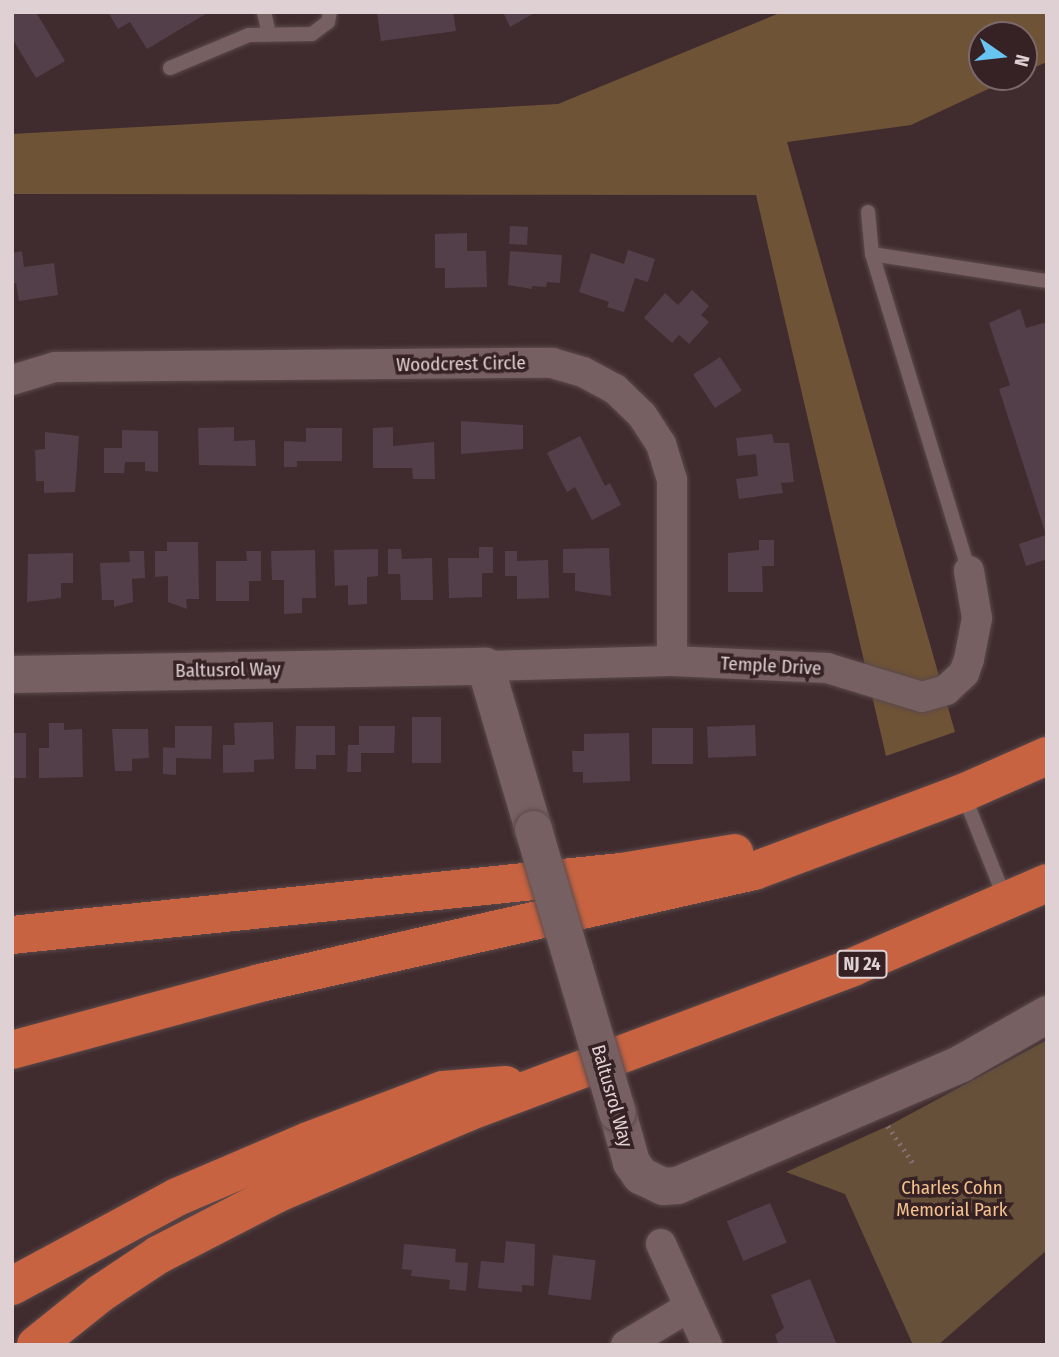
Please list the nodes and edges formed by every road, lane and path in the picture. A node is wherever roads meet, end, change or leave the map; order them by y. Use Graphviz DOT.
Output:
graph roads {
  1 [pos="264,12"];
  2 [pos="330,12"];
  3 [pos="270,33"];
  4 [pos="170,68"];
  5 [pos="868,212"];
  6 [pos="872,254"];
  7 [pos="1047,281"];
  8 [pos="12,380"];
  9 [pos="969,571"];
  10 [pos="671,661"];
  11 [pos="485,666"];
  12 [pos="12,674"];
  13 [pos="1047,755"];
  14 [pos="963,793"];
  15 [pos="877,825"];
  16 [pos="1047,883"];
  17 [pos="1006,902"];
  18 [pos="12,936"];
  19 [pos="1047,1014"];
  20 [pos="12,1050"];
  21 [pos="550,1081"];
  22 [pos="886,1122"];
  23 [pos="914,1163"];
  24 [pos="661,1244"];
  25 [pos="12,1286"];
  26 [pos="690,1307"];
  27 [pos="36,1345"];
  28 [pos="626,1345"];
  29 [pos="707,1345"];
  1 -- 3 [label="lane"];
  2 -- 3 [label="lane"];
  3 -- 4 [label="lane"];
  5 -- 6 [label="lane"];
  6 -- 7 [label="lane"];
  6 -- 9 [label="lane"];
  8 -- 10 [label="street, Woodcrest Circle"];
  9 -- 10 [label="street, Temple Drive"];
  10 -- 11 [label="street, Baltusrol Way"];
  11 -- 12 [label="street, Baltusrol Way"];
  11 -- 19 [label="street, Baltusrol Way, bridge"];
  13 -- 14 [label="highway"];
  14 -- 15 [label="highway"];
  14 -- 17 [label="lane"];
  15 -- 18 [label="highway"];
  15 -- 20 [label="highway"];
  16 -- 17 [label="highway, NJ 24"];
  17 -- 21 [label="highway, NJ 24"];
  21 -- 25 [label="highway"];
  21 -- 27 [label="highway"];
  22 -- 23 [label="path"];
  24 -- 26 [label="street"];
  26 -- 28 [label="street"];
  26 -- 29 [label="street"];
}
